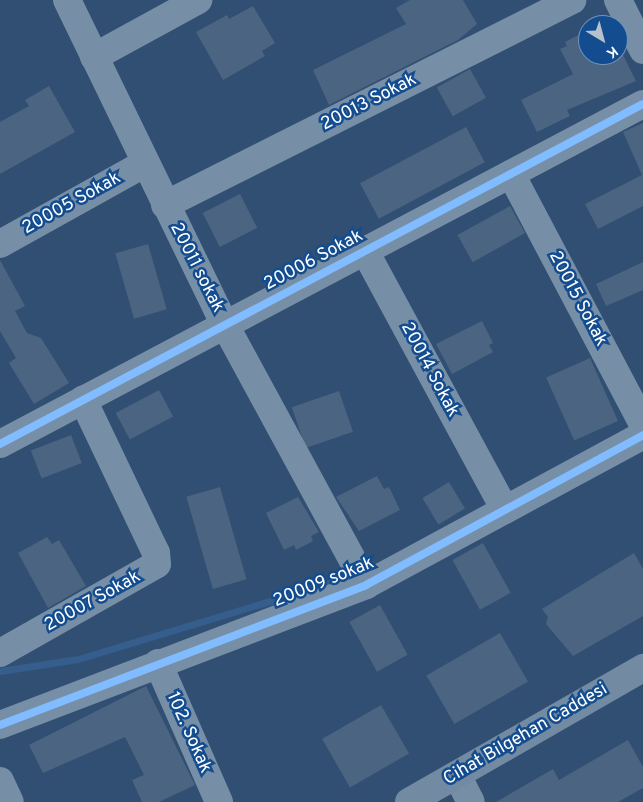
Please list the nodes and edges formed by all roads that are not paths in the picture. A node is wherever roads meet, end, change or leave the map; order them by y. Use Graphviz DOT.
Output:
graph roads {
  1 [pos="67,0"];
  2 [pos="198,0"];
  3 [pos="572,0"];
  4 [pos="618,0"];
  5 [pos="643,50"];
  6 [pos="94,57"];
  7 [pos="643,104"];
  8 [pos="144,164"];
  9 [pos="511,174"];
  10 [pos="165,205"];
  11 [pos="0,244"];
  12 [pos="365,251"];
  13 [pos="225,325"];
  14 [pos="84,400"];
  15 [pos="643,424"];
  16 [pos="643,435"];
  17 [pos="0,444"];
  18 [pos="501,502"];
  19 [pos="361,576"];
  20 [pos="0,653"];
  21 [pos="158,663"];
  22 [pos="642,671"];
  23 [pos="0,725"];
  24 [pos="456,775"];
  25 [pos="0,781"];
  26 [pos="10,802"];
  27 [pos="219,802"];
  28 [pos="409,802"];
  29 [pos="471,802"];
  1 -- 6 [label="street, 20011 sokak"];
  2 -- 6 [label="street"];
  3 -- 10 [label="street, 20013 Sokak"];
  4 -- 5 [label="street"];
  6 -- 8 [label="street, 20011 sokak"];
  7 -- 9 [label="street, 20006 Sokak"];
  8 -- 10 [label="street, 20011 sokak"];
  8 -- 11 [label="street, 20005 Sokak"];
  9 -- 12 [label="street, 20006 Sokak"];
  9 -- 15 [label="street, 20015 Sokak"];
  10 -- 13 [label="street, 20011 sokak"];
  12 -- 13 [label="street, 20006 Sokak"];
  12 -- 18 [label="street, 20014 Sokak"];
  13 -- 14 [label="street, 20006 Sokak"];
  13 -- 19 [label="street, 20011 sokak"];
  14 -- 17 [label="street, 20006 Sokak"];
  14 -- 20 [label="street, 20007 Sokak"];
  16 -- 18 [label="street, 20009 sokak"];
  18 -- 19 [label="street, 20009 sokak"];
  19 -- 21 [label="street, 20009 sokak"];
  21 -- 23 [label="street, 20009 sokak"];
  21 -- 27 [label="street, 102. Sokak"];
  22 -- 24 [label="main road, Cihat Bilgehan Caddesi"];
  24 -- 28 [label="main road, Cihat Bilgehan Caddesi"];
  24 -- 29 [label="street"];
  25 -- 26 [label="street"];
}
